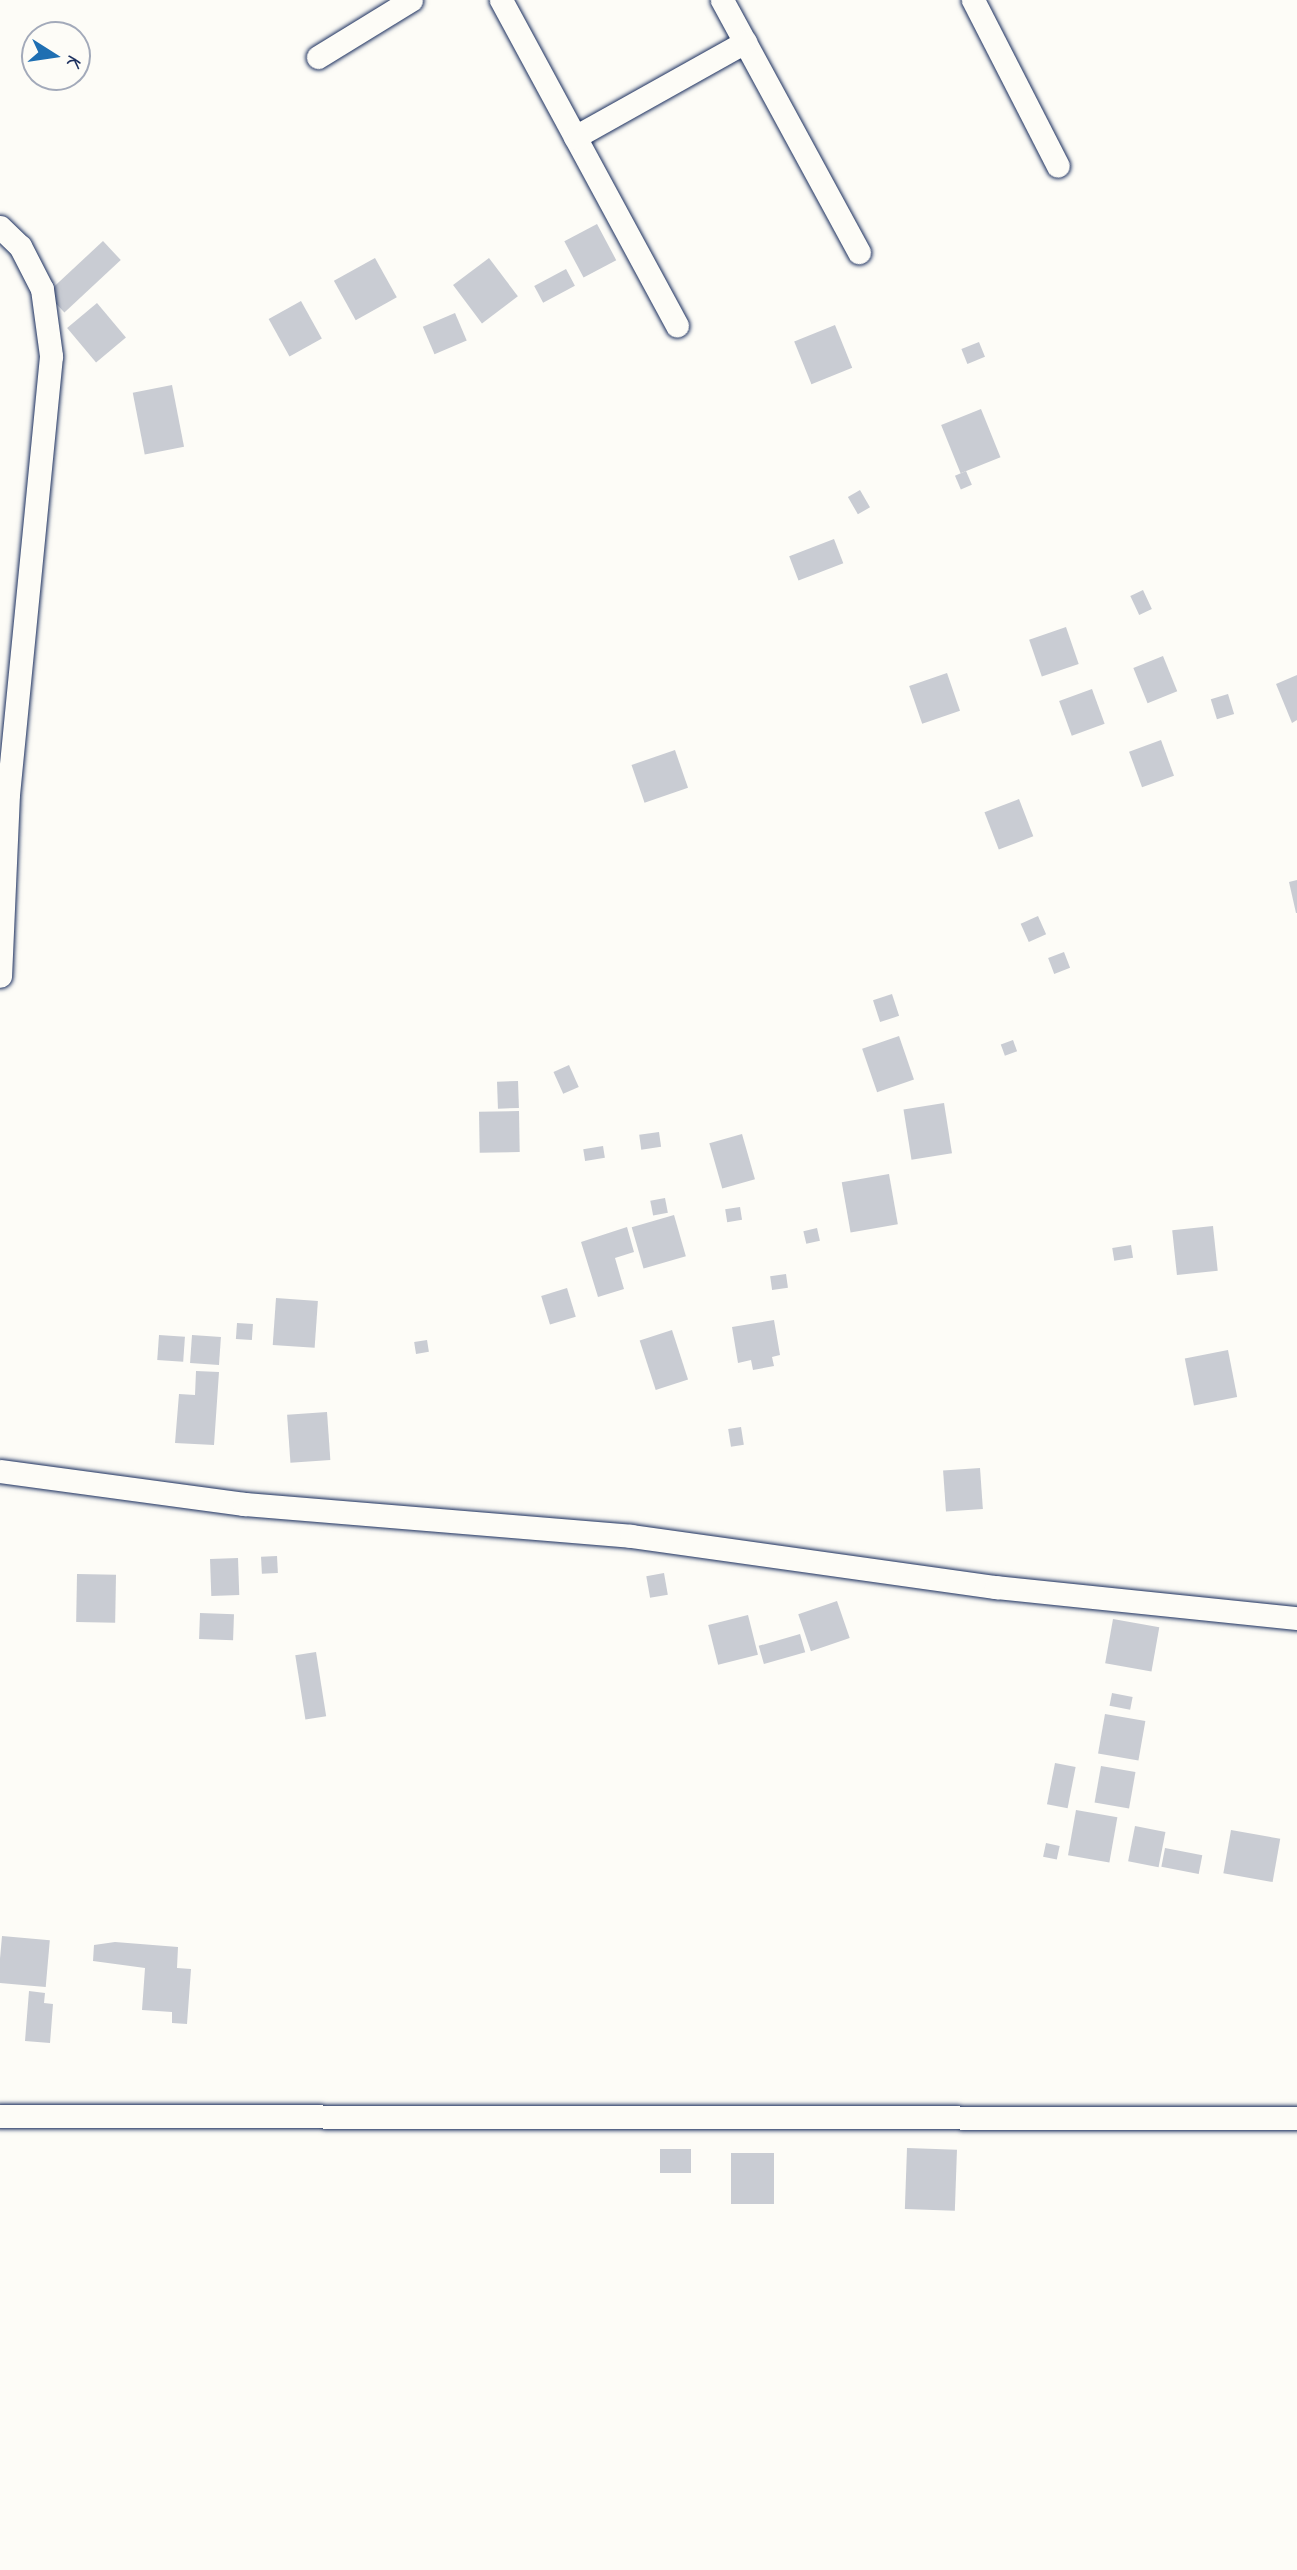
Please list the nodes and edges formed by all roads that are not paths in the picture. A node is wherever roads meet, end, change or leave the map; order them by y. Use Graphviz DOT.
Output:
graph roads {
  1 [pos="411,0"];
  2 [pos="501,0"];
  3 [pos="722,0"];
  4 [pos="973,0"];
  5 [pos="745,42"];
  6 [pos="318,57"];
  7 [pos="575,137"];
  8 [pos="1058,166"];
  9 [pos="0,227"];
  10 [pos="859,251"];
  11 [pos="677,326"];
  12 [pos="0,976"];
  13 [pos="0,1471"];
  14 [pos="1297,1618"];
  15 [pos="0,2116"];
  16 [pos="1297,2118"];
  1 -- 6 [label="street"];
  2 -- 7 [label="street"];
  3 -- 5 [label="street"];
  4 -- 8 [label="street"];
  5 -- 7 [label="street"];
  5 -- 10 [label="street"];
  7 -- 11 [label="street"];
  9 -- 12 [label="street"];
  13 -- 14 [label="street"];
  15 -- 16 [label="street"];
}
